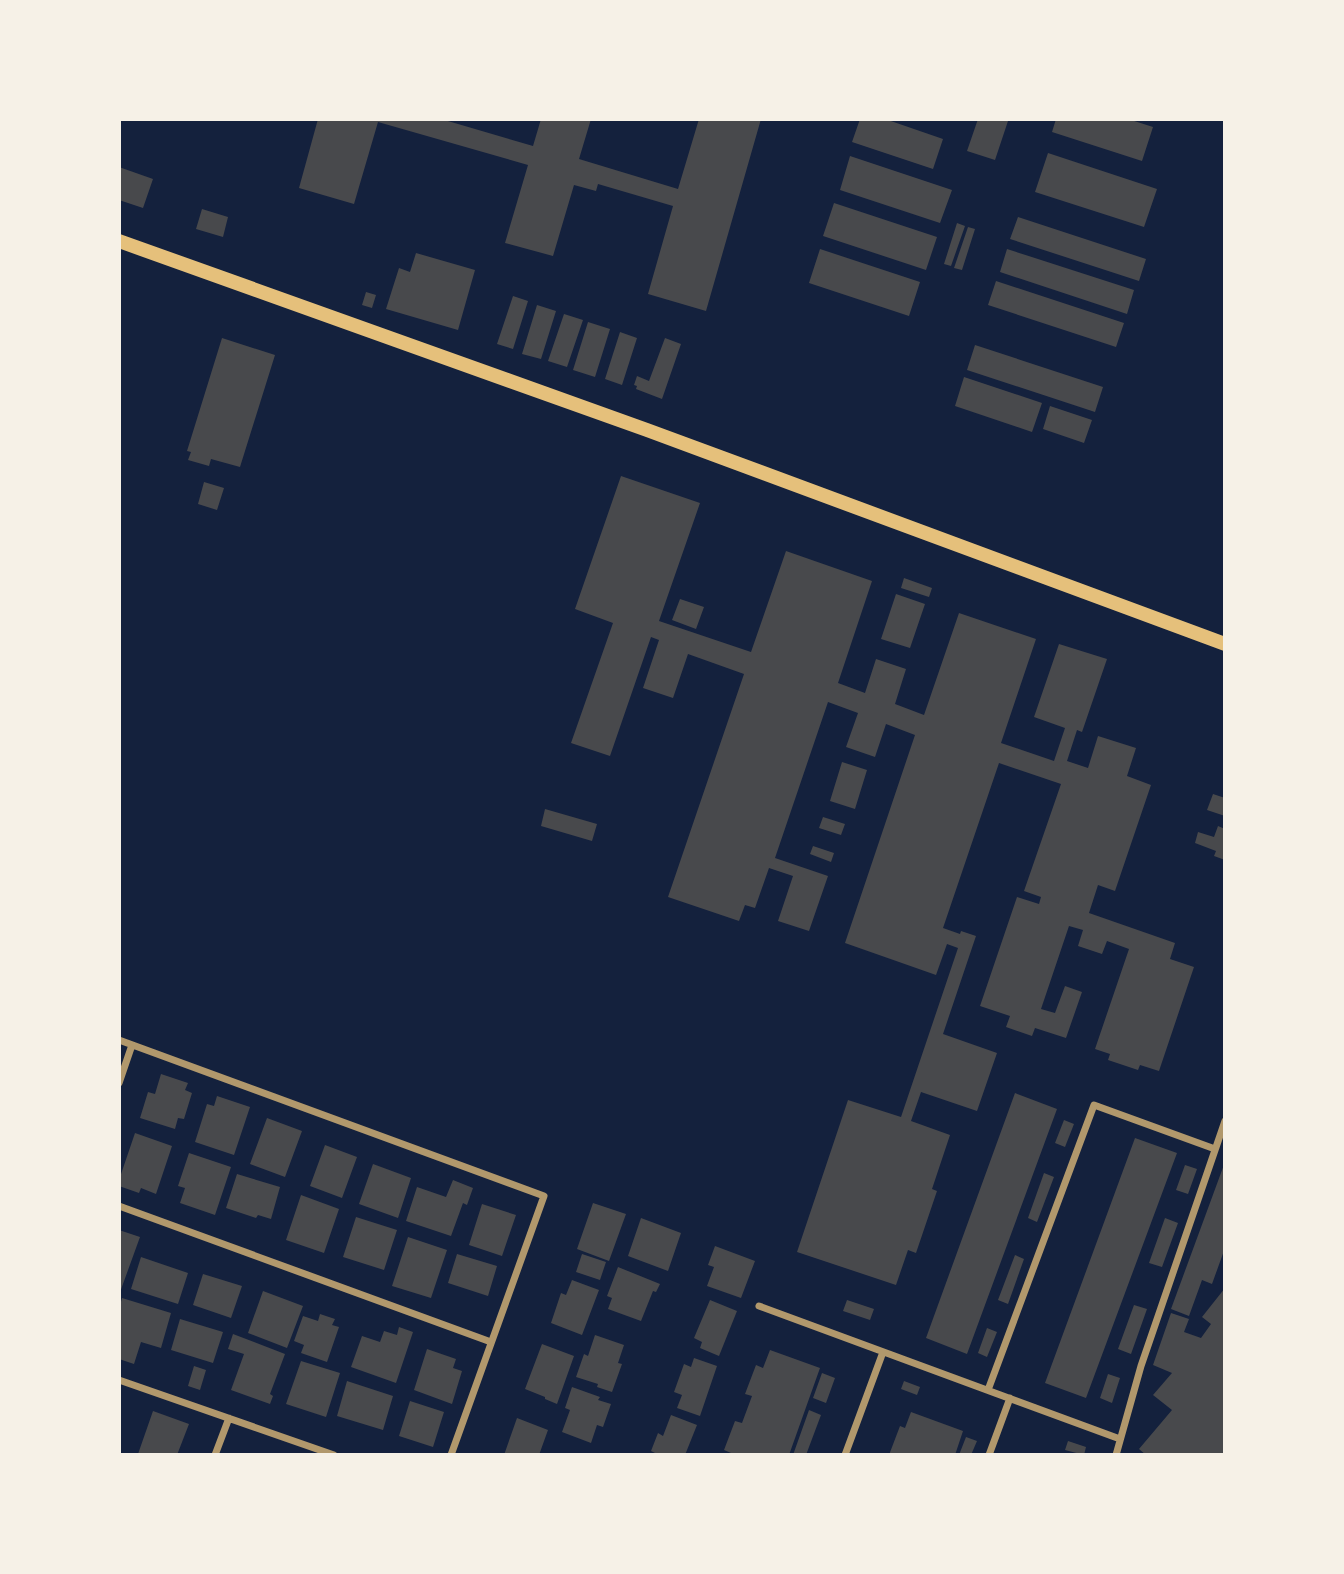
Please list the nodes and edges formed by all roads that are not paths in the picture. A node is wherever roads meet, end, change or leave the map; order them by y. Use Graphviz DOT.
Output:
graph roads {
  1 [pos="119,241"];
  2 [pos="1225,644"];
  3 [pos="119,1040"];
  4 [pos="132,1045"];
  5 [pos="119,1083"];
  6 [pos="1225,1121"];
  7 [pos="1215,1149"];
  8 [pos="119,1206"];
  9 [pos="759,1306"];
  10 [pos="491,1342"];
  11 [pos="883,1352"];
  12 [pos="119,1380"];
  13 [pos="988,1390"];
  14 [pos="1010,1398"];
  15 [pos="229,1418"];
  16 [pos="1120,1439"];
  17 [pos="215,1455"];
  18 [pos="334,1455"];
  19 [pos="451,1455"];
  20 [pos="845,1455"];
  21 [pos="989,1455"];
  22 [pos="1116,1455"];
  1 -- 2 [label="main road"];
  3 -- 4 [label="street"];
  4 -- 5 [label="street"];
  4 -- 10 [label="street"];
  6 -- 7 [label="street"];
  7 -- 13 [label="street"];
  7 -- 16 [label="street"];
  8 -- 10 [label="street"];
  9 -- 11 [label="street"];
  10 -- 19 [label="street"];
  11 -- 13 [label="street"];
  11 -- 20 [label="street"];
  12 -- 15 [label="street"];
  13 -- 14 [label="street"];
  14 -- 16 [label="street"];
  14 -- 21 [label="street"];
  15 -- 17 [label="street"];
  15 -- 18 [label="street"];
  16 -- 22 [label="street"];
}
